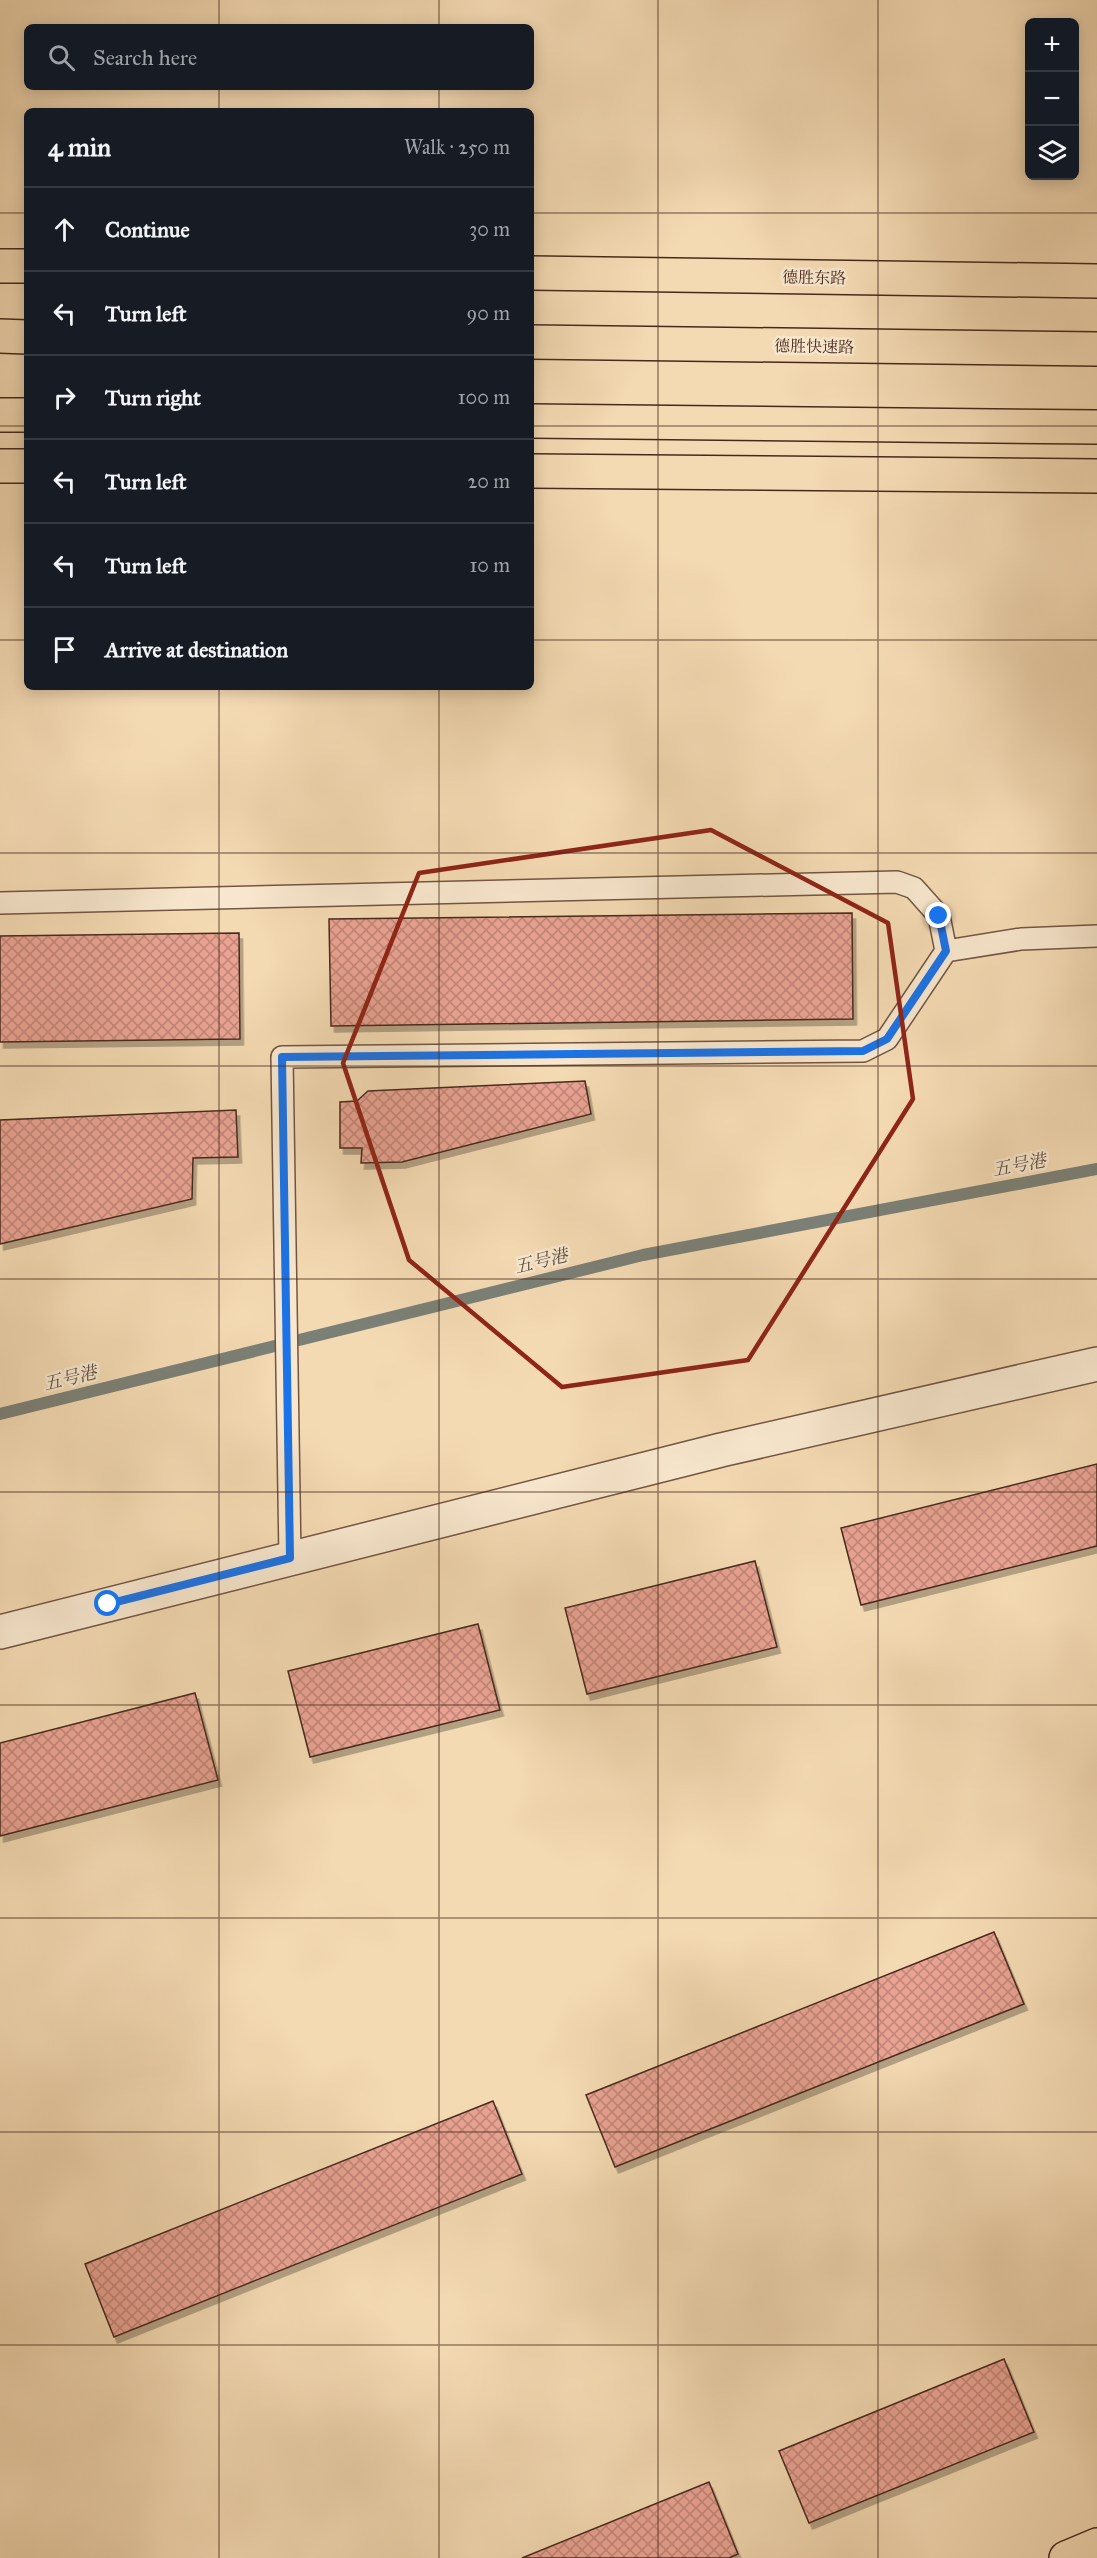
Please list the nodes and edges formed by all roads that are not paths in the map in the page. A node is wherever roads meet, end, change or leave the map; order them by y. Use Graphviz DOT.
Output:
graph roads {
  1 [pos="0,266"];
  2 [pos="24,266"];
  3 [pos="534,273"];
  4 [pos="1097,281"];
  5 [pos="0,336"];
  6 [pos="24,337"];
  7 [pos="534,342"];
  8 [pos="1097,349"];
  9 [pos="0,415"];
  10 [pos="24,415"];
  11 [pos="534,421"];
  12 [pos="1097,427"];
  13 [pos="0,466"];
  14 [pos="24,466"];
  15 [pos="534,471"];
  16 [pos="1097,476"];
  17 [pos="0,903"];
  18 [pos="1097,936"];
  19 [pos="946,951"];
  20 [pos="1097,1364"];
  21 [pos="290,1558"];
  22 [pos="0,1632"];
  23 [pos="1097,2545"];
  24 [pos="1065,2558"];
  1 -- 2 [label="main road"];
  3 -- 4 [label="main road, 德胜东路"];
  5 -- 6 [label="main road"];
  7 -- 8 [label="main road, 德胜快速路"];
  9 -- 10 [label="main road"];
  11 -- 12 [label="main road"];
  13 -- 14 [label="main road"];
  15 -- 16 [label="main road"];
  17 -- 19 [label="lane"];
  18 -- 19 [label="lane"];
  19 -- 21 [label="lane"];
  20 -- 21 [label="street"];
  21 -- 22 [label="street"];
  23 -- 24 [label="main road"];
}
